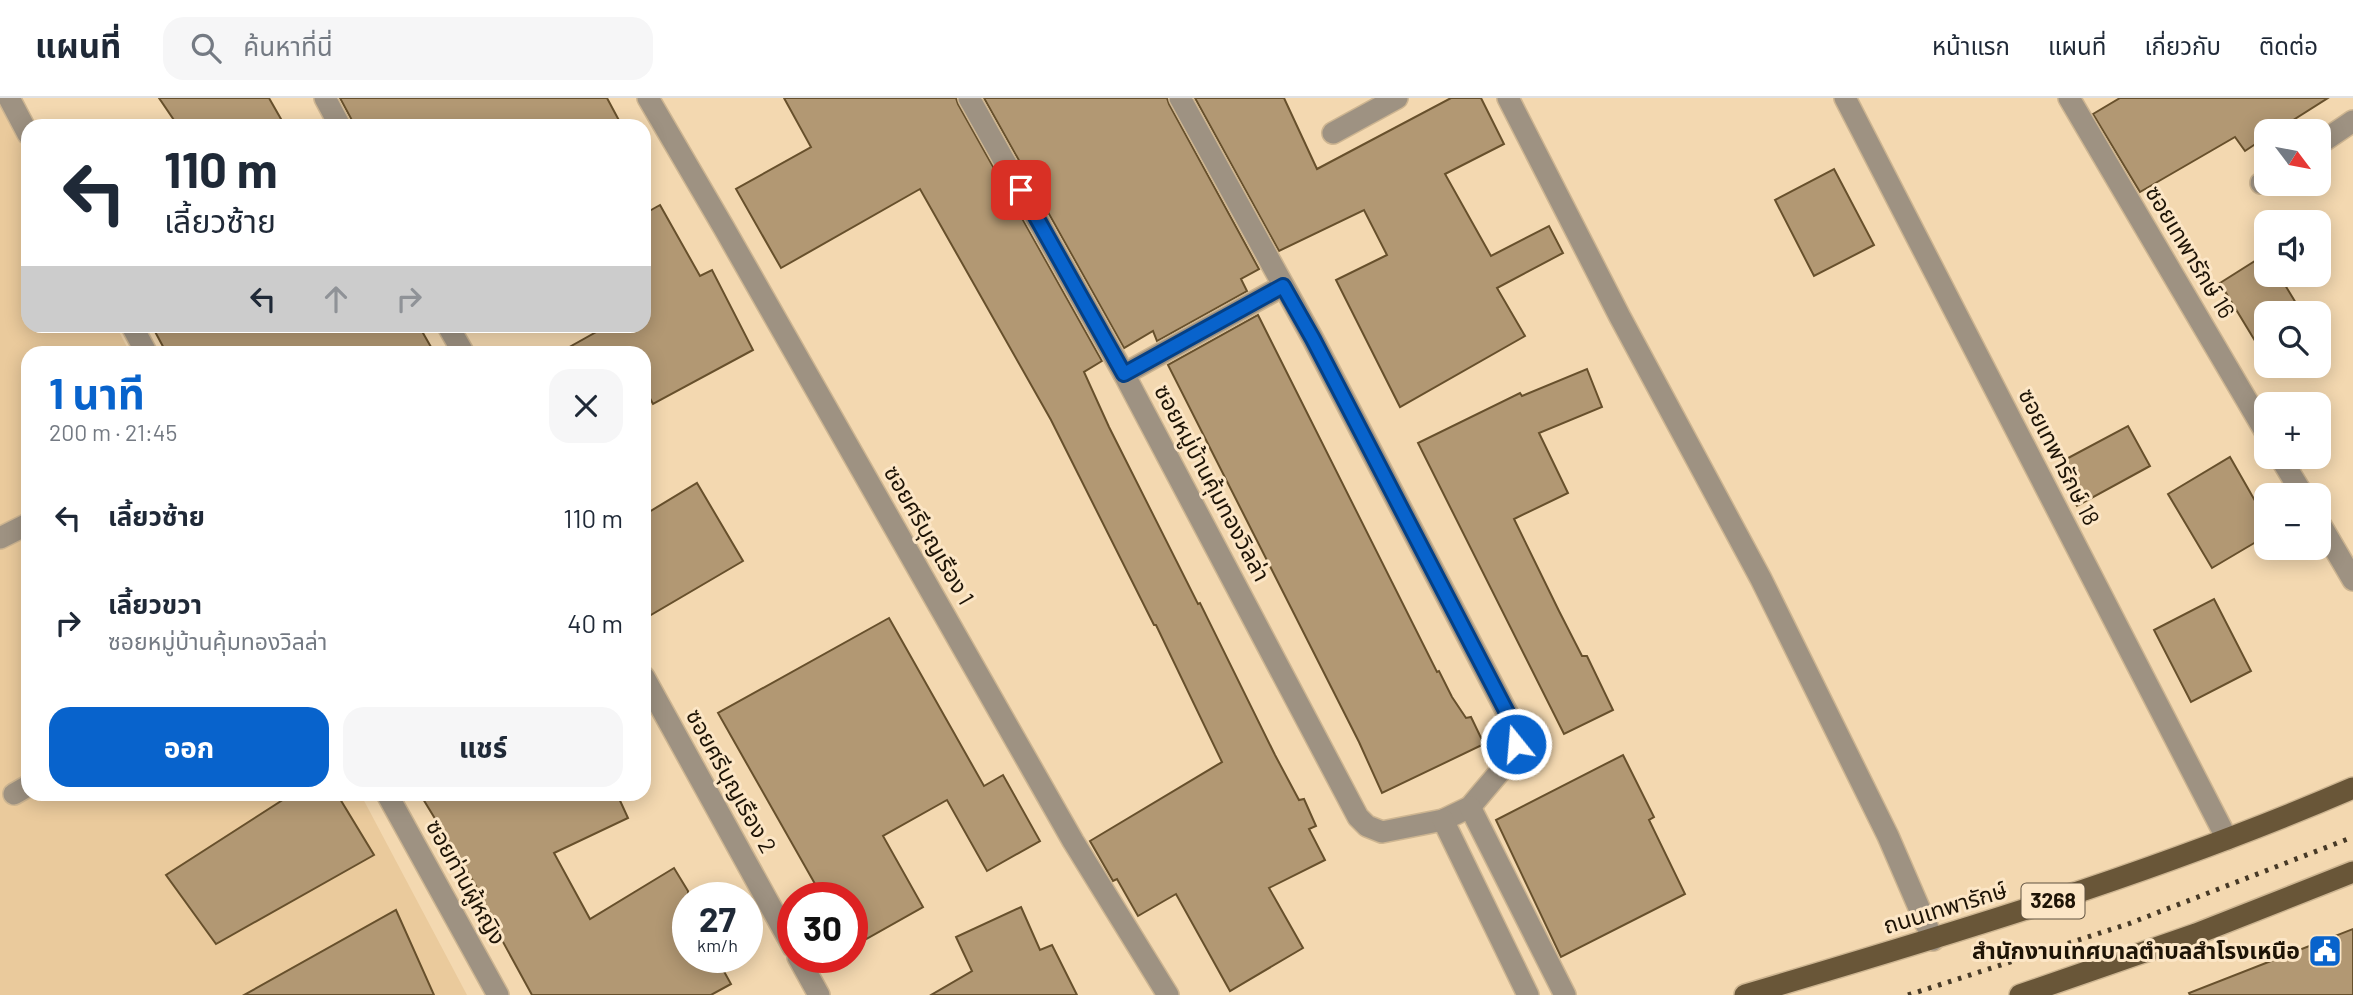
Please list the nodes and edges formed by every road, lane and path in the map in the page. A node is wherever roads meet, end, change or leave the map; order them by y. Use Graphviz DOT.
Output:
graph roads {
  1 [pos="9,98"];
  2 [pos="325,98"];
  3 [pos="648,98"];
  4 [pos="969,98"];
  5 [pos="1180,98"];
  6 [pos="1397,98"];
  7 [pos="1508,98"];
  8 [pos="1845,98"];
  9 [pos="2069,98"];
  10 [pos="336,119"];
  11 [pos="21,121"];
  12 [pos="2353,121"];
  13 [pos="1333,133"];
  14 [pos="2331,136"];
  15 [pos="1283,286"];
  16 [pos="1124,374"];
  17 [pos="2254,413"];
  18 [pos="21,528"];
  19 [pos="0,538"];
  20 [pos="2331,542"];
  21 [pos="2353,580"];
  22 [pos="651,690"];
  23 [pos="2353,788"];
  24 [pos="391,801"];
  25 [pos="1470,807"];
  26 [pos="1443,820"];
  27 [pos="2227,839"];
  28 [pos="2353,872"];
  29 [pos="777,918"];
  30 [pos="1933,940"];
  31 [pos="807,973"];
  32 [pos="498,995"];
  33 [pos="819,995"];
  34 [pos="1168,995"];
  35 [pos="1528,995"];
  36 [pos="1565,995"];
  37 [pos="1745,995"];
  38 [pos="2020,995"];
  1 -- 11 [label="street"];
  2 -- 10 [label="street"];
  3 -- 34 [label="street, ซอยศรีบุญเรือง 1"];
  4 -- 16 [label="street, ซอยหมู่บ้านคุ้มทองวิลล่า"];
  5 -- 15 [label="street, ซอยหมู่บ้านคุ้มทองวิลล่า"];
  6 -- 13 [label="street"];
  7 -- 30 [label="street"];
  8 -- 27 [label="street, ซอยเทพารักษ์ 18"];
  9 -- 17 [label="street, ซอยเทพารักษ์ 16"];
  12 -- 14 [label="street"];
  15 -- 16 [label="street"];
  15 -- 25 [label="street, ซอยหมู่บ้านคุ้มทองวิลล่า"];
  16 -- 26 [label="street, ซอยหมู่บ้านคุ้มทองวิลล่า"];
  18 -- 19 [label="street"];
  20 -- 21 [label="street"];
  22 -- 29 [label="street, ซอยศรีบุญเรือง 2"];
  23 -- 27 [label="main road, ถนนเทพารักษ์ / 3268"];
  24 -- 32 [label="street, ซอยท่านผู้หญิง"];
  25 -- 26 [label="street, ซอยหมู่บ้านคุ้มทองวิลล่า"];
  25 -- 36 [label="street"];
  26 -- 35 [label="street"];
  27 -- 30 [label="main road, ถนนเทพารักษ์ / 3268"];
  28 -- 38 [label="main road"];
  30 -- 37 [label="main road, ถนนเทพารักษ์ / 3268"];
  31 -- 33 [label="street"];
}
